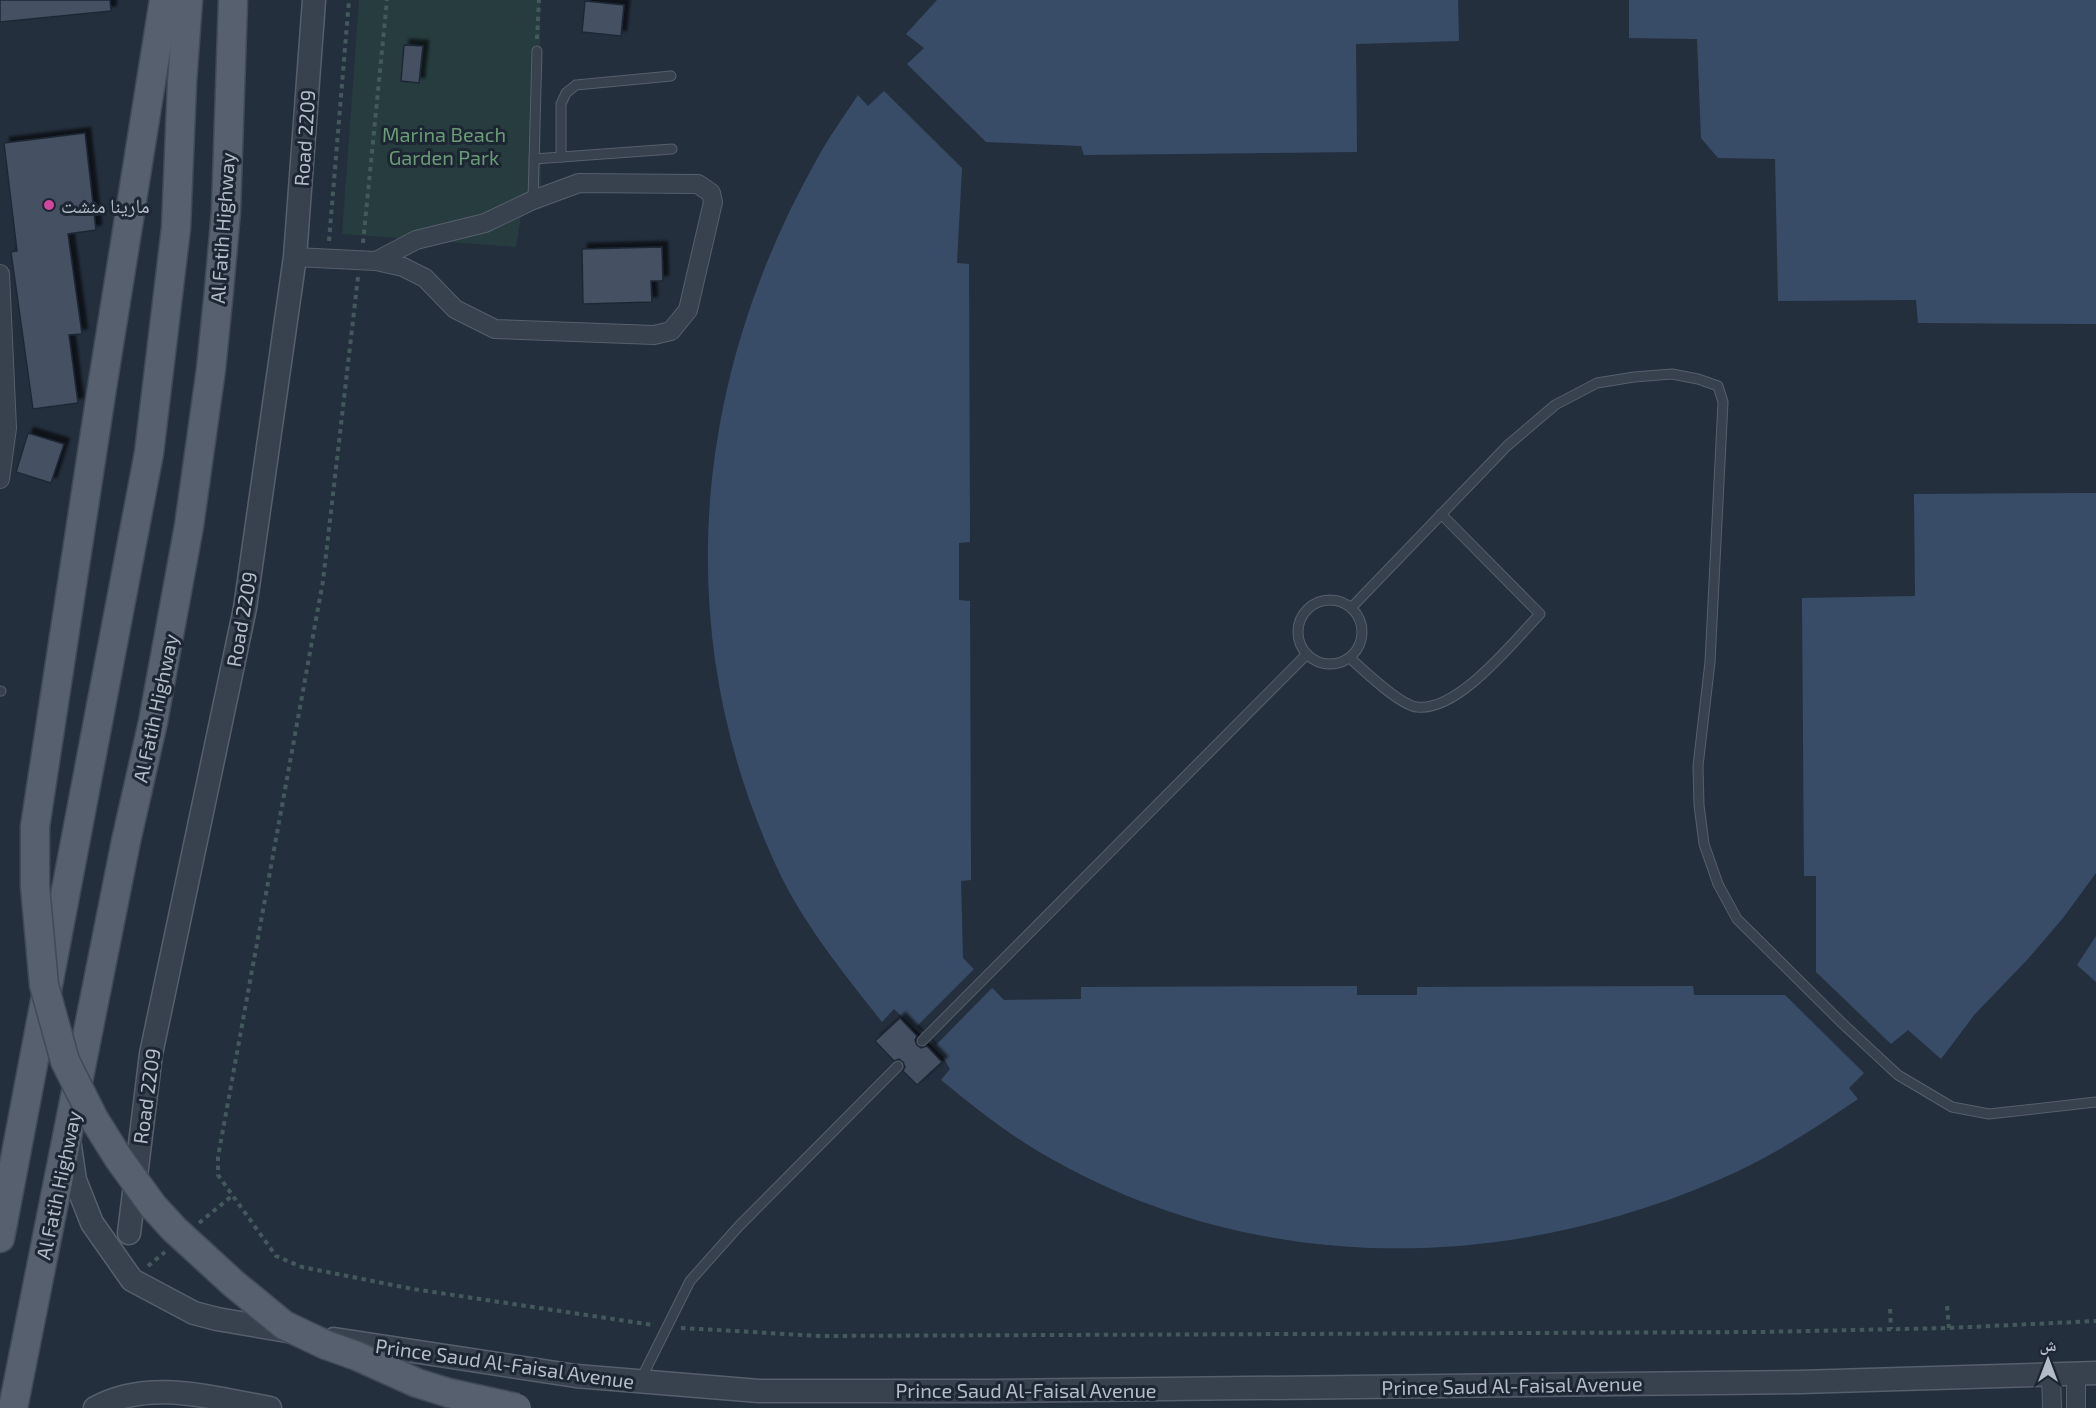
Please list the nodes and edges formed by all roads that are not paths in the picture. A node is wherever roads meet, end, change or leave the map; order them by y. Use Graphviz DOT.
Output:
graph roads {
  1 [pos="164,0"];
  2 [pos="188,0"];
  3 [pos="233,0"];
  4 [pos="314,0"];
  5 [pos="537,51"];
  6 [pos="671,76"];
  7 [pos="672,149"];
  8 [pos="561,157"];
  9 [pos="534,159"];
  10 [pos="533,200"];
  11 [pos="295,257"];
  12 [pos="368,261"];
  13 [pos="0,274"];
  14 [pos="0,479"];
  15 [pos="1442,514"];
  16 [pos="1351,608"];
  17 [pos="1307,654"];
  18 [pos="1350,658"];
  19 [pos="923,1041"];
  20 [pos="898,1066"];
  21 [pos="30,1082"];
  22 [pos="2096,1102"];
  23 [pos="69,1134"];
  24 [pos="0,1136"];
  25 [pos="129,1233"];
  26 [pos="0,1238"];
  27 [pos="2086,1373"];
  28 [pos="2051,1374"];
  29 [pos="640,1381"];
  30 [pos="13,1408"];
  31 [pos="95,1408"];
  32 [pos="270,1408"];
  33 [pos="518,1408"];
  34 [pos="2052,1408"];
  35 [pos="2076,1408"];
  1 -- 33 [label="main road, bridge"];
  2 -- 21 [label="main road"];
  3 -- 23 [label="main road, Al Fatih Highway"];
  4 -- 11 [label="street, Road 2209"];
  5 -- 9 [label="lane"];
  6 -- 8 [label="lane"];
  7 -- 8 [label="lane"];
  8 -- 9 [label="lane"];
  9 -- 10 [label="lane"];
  10 -- 12 [label="street"];
  10 -- 12 [label="street"];
  11 -- 12 [label="street"];
  11 -- 25 [label="street, Road 2209"];
  13 -- 14 [label="street"];
  15 -- 16 [label="lane"];
  15 -- 18 [label="lane"];
  15 -- 22 [label="lane"];
  16 -- 17 [label="lane"];
  16 -- 18 [label="lane"];
  17 -- 18 [label="lane"];
  17 -- 19 [label="lane"];
  20 -- 29 [label="lane"];
  21 -- 24 [label="main road"];
  21 -- 26 [label="main road"];
  23 -- 29 [label="street, Prince Saud Al-Faisal Avenue"];
  23 -- 30 [label="main road, Al Fatih Highway"];
  27 -- 28 [label="street, Prince Saud Al-Faisal Avenue"];
  27 -- 35 [label="street"];
  28 -- 29 [label="street, Prince Saud Al-Faisal Avenue"];
  28 -- 34 [label="street"];
  31 -- 32 [label="street"];
}
